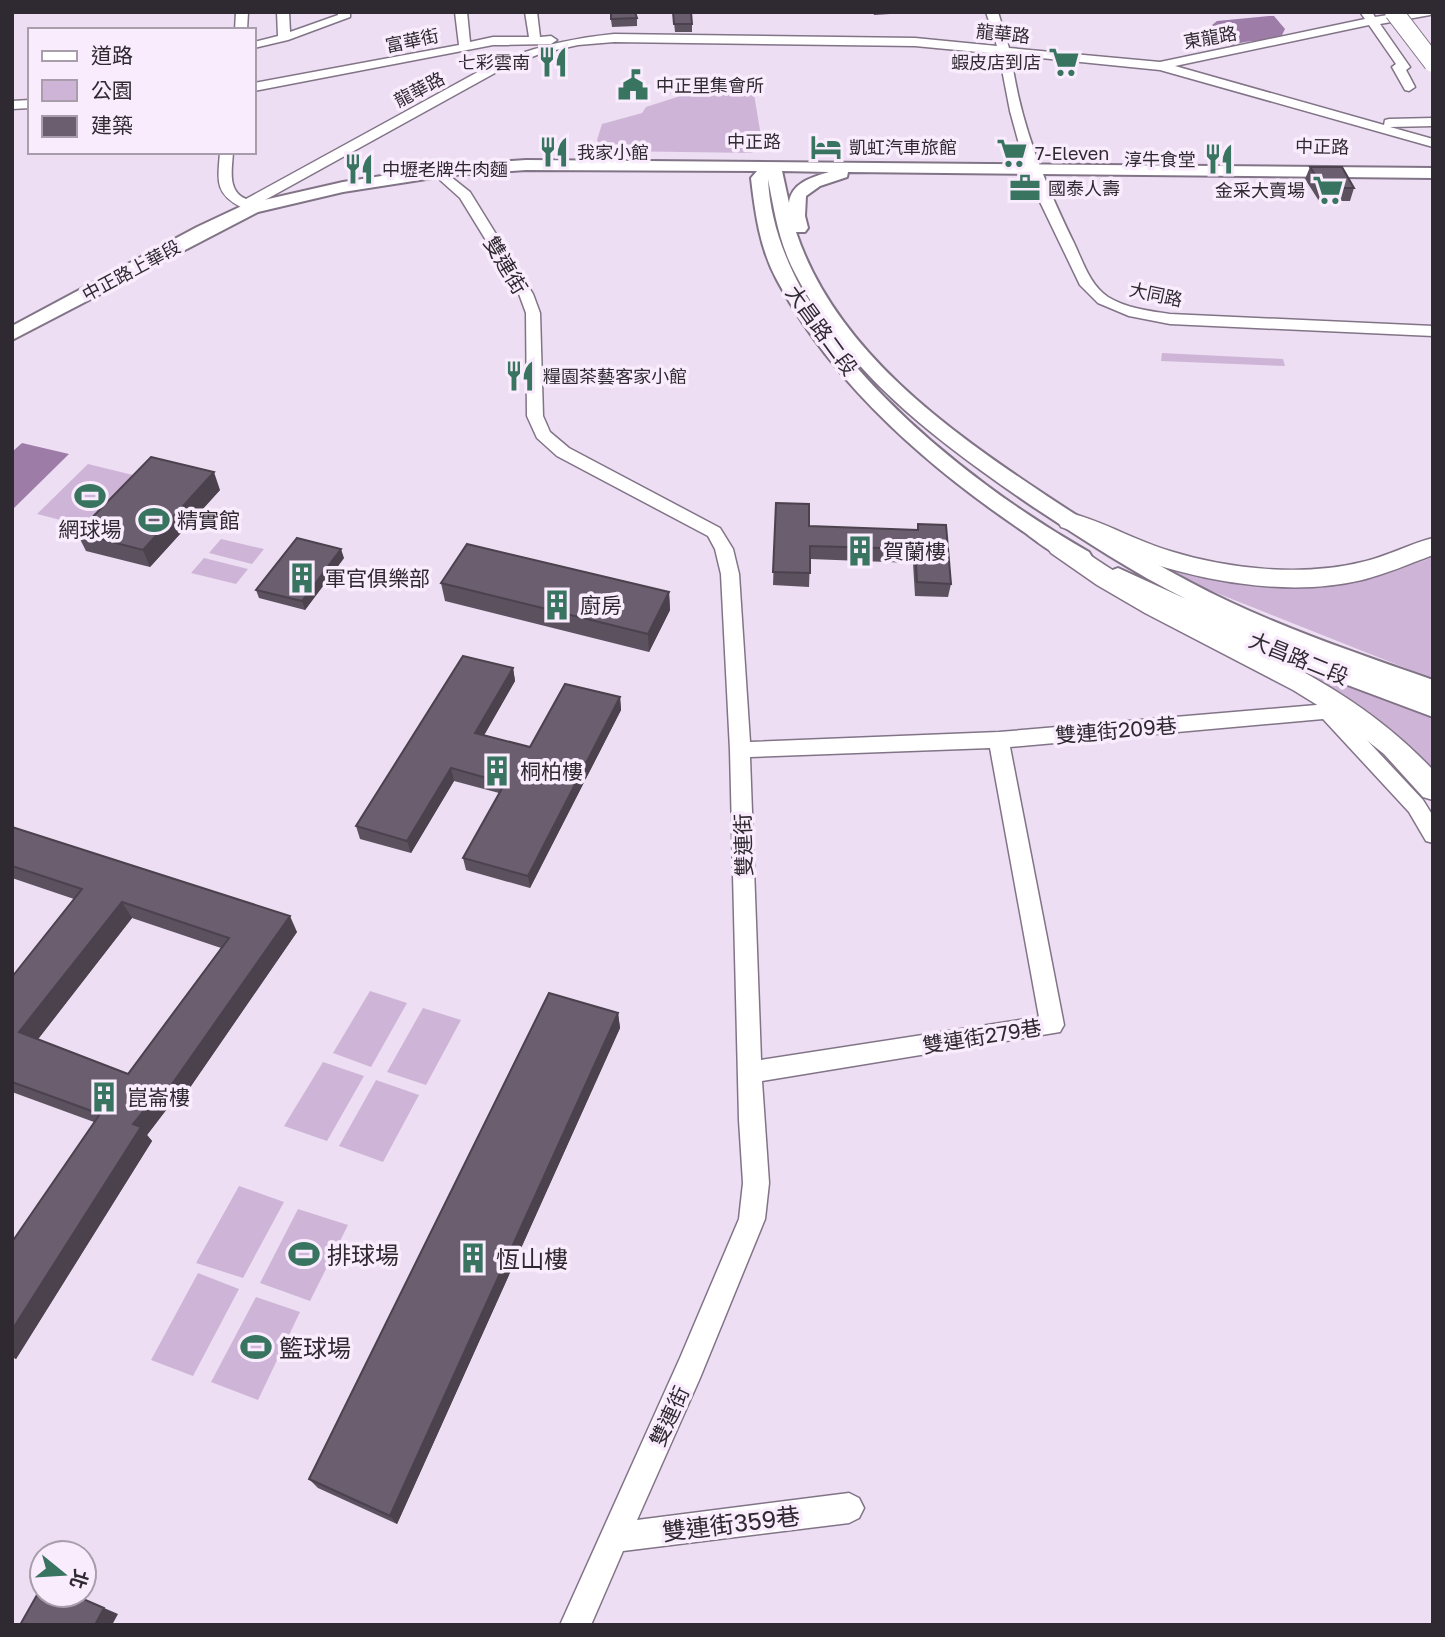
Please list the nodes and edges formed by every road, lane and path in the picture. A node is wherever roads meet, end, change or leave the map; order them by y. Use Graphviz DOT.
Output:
graph roads {
  1 [pos="283,12"];
  2 [pos="461,12"];
  3 [pos="531,12"];
  4 [pos="992,12"];
  5 [pos="1394,12"];
  6 [pos="1413,12"];
  7 [pos="1430,12"];
  8 [pos="344,14"];
  9 [pos="1370,17"];
  10 [pos="1433,36"];
  11 [pos="284,38"];
  12 [pos="535,39"];
  13 [pos="578,41"];
  14 [pos="256,45"];
  15 [pos="465,46"];
  16 [pos="1004,50"];
  17 [pos="1433,63"];
  18 [pos="1161,66"];
  19 [pos="256,87"];
  20 [pos="1409,87"];
  21 [pos="1433,122"];
  22 [pos="1366,123"];
  23 [pos="1433,143"];
  24 [pos="227,154"];
  25 [pos="668,166"];
  26 [pos="772,166"];
  27 [pos="1032,166"];
  28 [pos="1433,166"];
  29 [pos="437,168"];
  30 [pos="888,168"];
  31 [pos="1433,173"];
  32 [pos="250,206"];
  33 [pos="771,248"];
  34 [pos="817,294"];
  35 [pos="12,325"];
  36 [pos="1433,331"];
  37 [pos="12,334"];
  38 [pos="1070,521"];
  39 [pos="1433,546"];
  40 [pos="1060,547"];
  41 [pos="1433,689"];
  42 [pos="1433,708"];
  43 [pos="999,740"];
  44 [pos="740,750"];
  45 [pos="1433,789"];
  46 [pos="1433,835"];
  47 [pos="751,1072"];
  48 [pos="849,1508"];
  49 [pos="612,1538"];
  50 [pos="575,1625"];
  1 -- 11 [label="street"];
  2 -- 15 [label="street"];
  3 -- 12 [label="street"];
  4 -- 16 [label="street, 大同路"];
  5 -- 17 [label="highway, bridge"];
  6 -- 10 [label="highway"];
  7 -- 9 [label="street, 東龍路"];
  8 -- 11 [label="street"];
  9 -- 18 [label="street, 東龍路"];
  9 -- 20 [label="street"];
  11 -- 14 [label="street"];
  12 -- 13 [label="street, 富華街"];
  12 -- 15 [label="street, 富華街"];
  13 -- 16 [label="street, 龍華路"];
  13 -- 32 [label="street, 龍華路"];
  15 -- 19 [label="street, 富華街"];
  16 -- 18 [label="street, 龍華路"];
  16 -- 27 [label="street, 大同路"];
  18 -- 22 [label="street, 龍華路"];
  21 -- 22 [label="street, 龍華路"];
  22 -- 23 [label="street, 龍華路"];
  24 -- 32 [label="street"];
  25 -- 26 [label="main road, 中正路"];
  25 -- 29 [label="main road, 中正路"];
  25 -- 33 [label="main road"];
  26 -- 30 [label="main road, 中正路"];
  26 -- 33 [label="main road, 大昌路二段"];
  26 -- 34 [label="main road, 大昌路二段"];
  27 -- 28 [label="main road, 中正路"];
  27 -- 29 [label="main road, 中正路"];
  27 -- 30 [label="main road, 中正路"];
  27 -- 31 [label="main road, 中正路"];
  27 -- 36 [label="street, 大同路"];
  29 -- 32 [label="main road, 中正路"];
  29 -- 44 [label="street, 雙連街"];
  30 -- 34 [label="main road"];
  32 -- 35 [label="main road, 中正路上華段"];
  32 -- 37 [label="main road, 中正路上華段"];
  33 -- 40 [label="main road, 大昌路二段"];
  34 -- 38 [label="main road, 大昌路二段"];
  38 -- 39 [label="highway"];
  38 -- 41 [label="main road, 大昌路二段"];
  40 -- 42 [label="main road, 大昌路二段"];
  40 -- 45 [label="highway"];
  43 -- 44 [label="street, 雙連街209巷"];
  43 -- 46 [label="street, 雙連街209巷"];
  43 -- 47 [label="street, 雙連街279巷"];
  44 -- 47 [label="street, 雙連街"];
  47 -- 49 [label="street, 雙連街"];
  48 -- 49 [label="street, 雙連街359巷"];
  49 -- 50 [label="street, 雙連街"];
}
